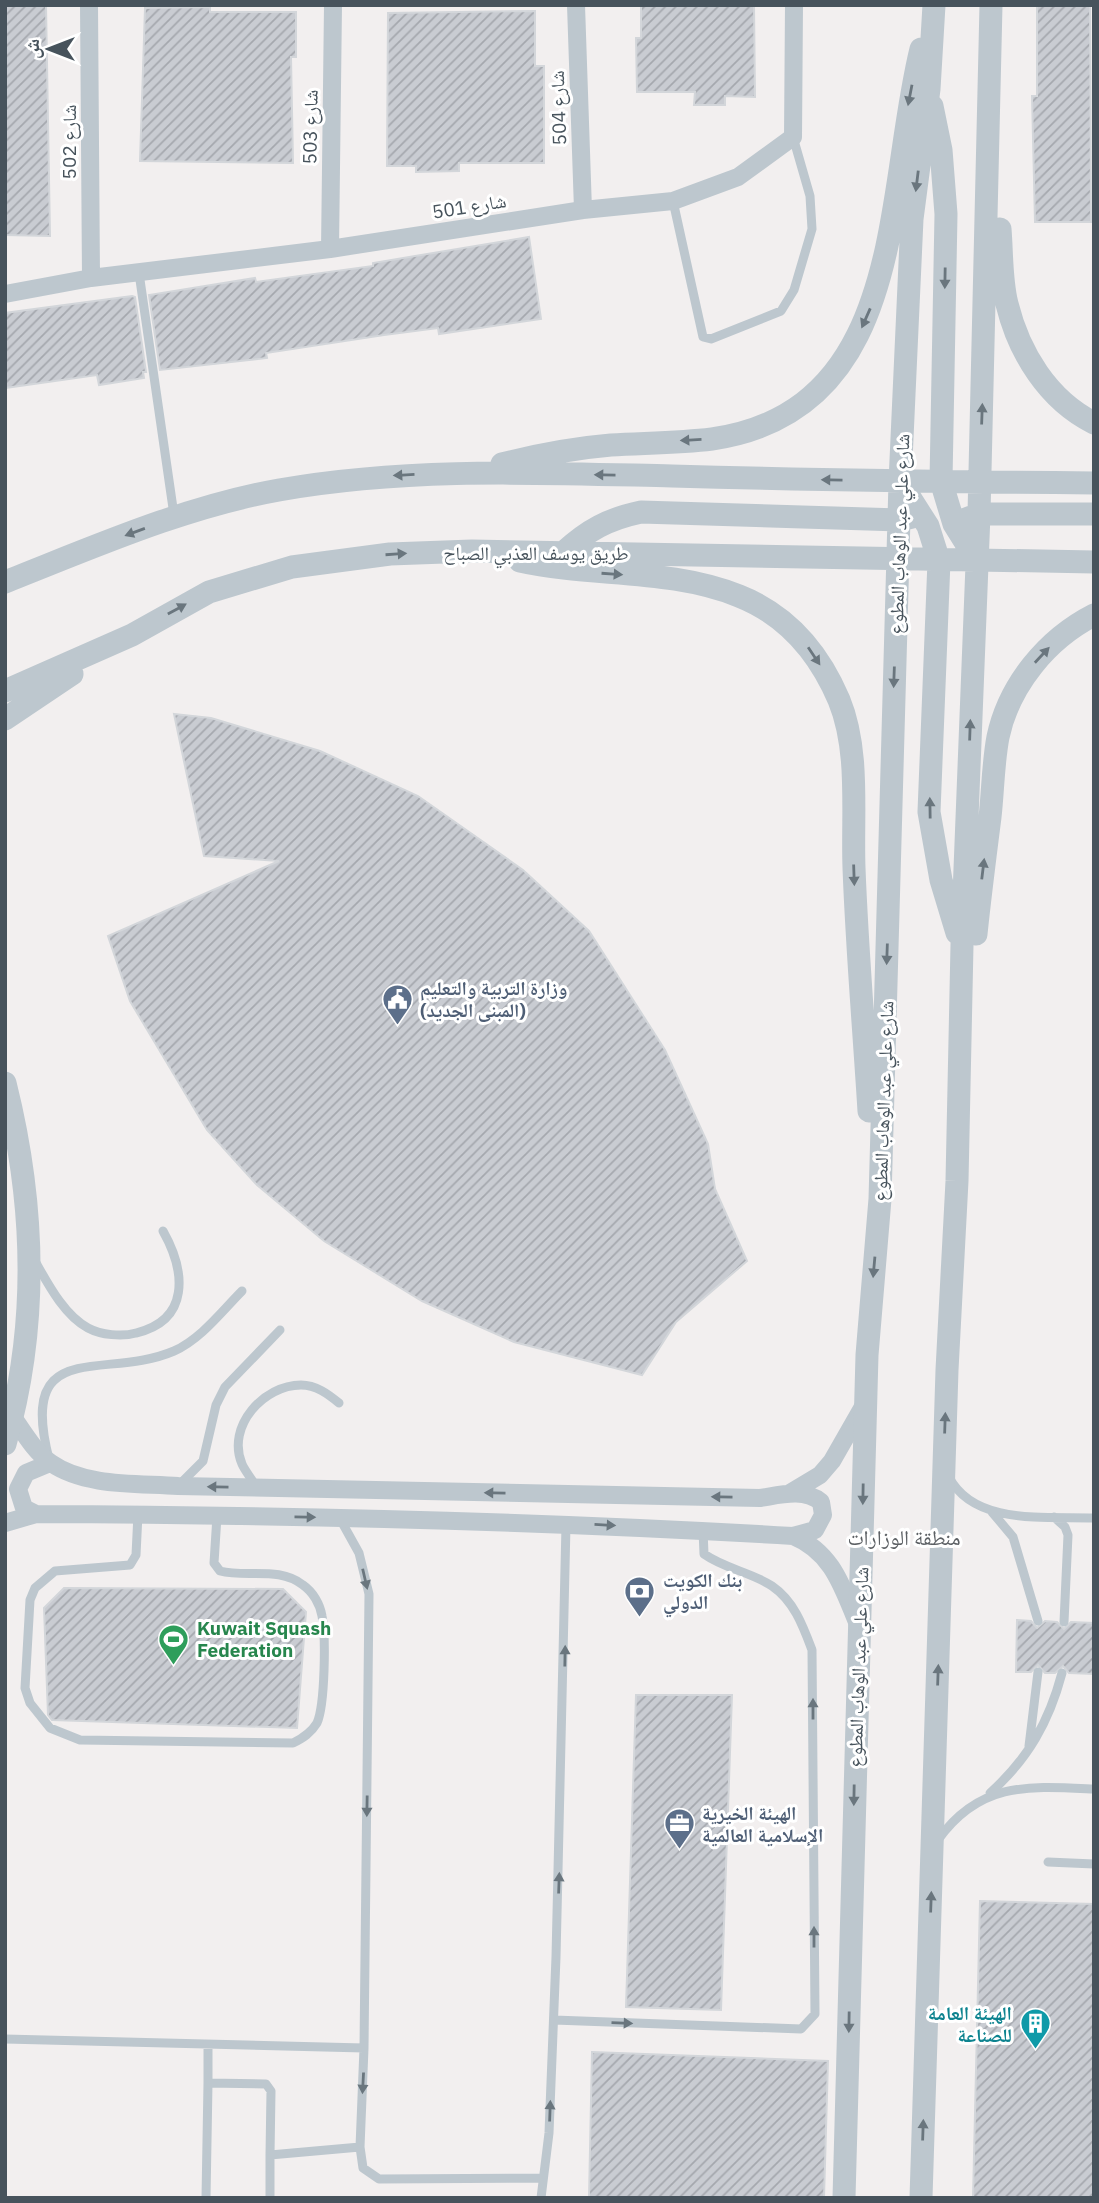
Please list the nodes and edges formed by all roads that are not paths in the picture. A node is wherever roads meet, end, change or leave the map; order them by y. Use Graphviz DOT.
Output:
graph roads {
  1 [pos="89,5"];
  2 [pos="332,5"];
  3 [pos="576,5"];
  4 [pos="794,5"];
  5 [pos="933,5"];
  6 [pos="991,5"];
  7 [pos="990,83"];
  8 [pos="929,89"];
  9 [pos="793,137"];
  10 [pos="673,201"];
  11 [pos="583,210"];
  12 [pos="330,248"];
  13 [pos="139,272"];
  14 [pos="91,278"];
  15 [pos="5,294"];
  16 [pos="1094,423"];
  17 [pos="472,471"];
  18 [pos="941,481"];
  19 [pos="900,482"];
  20 [pos="979,482"];
  21 [pos="1094,483"];
  22 [pos="950,514"];
  23 [pos="979,514"];
  24 [pos="1094,514"];
  25 [pos="175,517"];
  26 [pos="911,517"];
  27 [pos="932,537"];
  28 [pos="472,551"];
  29 [pos="564,552"];
  30 [pos="898,560"];
  31 [pos="939,561"];
  32 [pos="977,561"];
  33 [pos="1094,562"];
  34 [pos="5,582"];
  35 [pos="1094,615"];
  36 [pos="132,635"];
  37 [pos="5,691"];
  38 [pos="5,719"];
  39 [pos="962,946"];
  40 [pos="5,1083"];
  41 [pos="957,1181"];
  42 [pos="880,1199"];
  43 [pos="163,1231"];
  44 [pos="30,1254"];
  45 [pos="242,1291"];
  46 [pos="280,1330"];
  47 [pos="866,1402"];
  48 [pos="339,1403"];
  49 [pos="13,1417"];
  50 [pos="5,1444"];
  51 [pos="50,1463"];
  52 [pos="944,1468"];
  53 [pos="178,1486"];
  54 [pos="257,1488"];
  55 [pos="790,1493"];
  56 [pos="989,1511"];
  57 [pos="36,1514"];
  58 [pos="138,1514"];
  59 [pos="217,1516"];
  60 [pos="1052,1516"];
  61 [pos="338,1517"];
  62 [pos="1094,1518"];
  63 [pos="566,1522"];
  64 [pos="5,1523"];
  65 [pos="703,1531"];
  66 [pos="793,1536"];
  67 [pos="1038,1621"];
  68 [pos="1064,1622"];
  69 [pos="859,1625"];
  70 [pos="1038,1672"];
  71 [pos="1062,1673"];
  72 [pos="1028,1754"];
  73 [pos="1094,1789"];
  74 [pos="987,1796"];
  75 [pos="932,1847"];
  76 [pos="1048,1863"];
  77 [pos="1094,1864"];
  78 [pos="554,2020"];
  79 [pos="5,2039"];
  80 [pos="208,2046"];
  81 [pos="365,2048"];
  82 [pos="208,2083"];
  83 [pos="360,2147"];
  84 [pos="270,2155"];
  85 [pos="543,2178"];
  86 [pos="206,2198"];
  87 [pos="270,2198"];
  88 [pos="541,2198"];
  89 [pos="844,2198"];
  90 [pos="921,2198"];
  1 -- 14 [label="street, شارع 502"];
  2 -- 12 [label="street, شارع 503"];
  3 -- 11 [label="street, شارع 504"];
  4 -- 9 [label="street"];
  5 -- 8 [label="street, شارع علي عبد الوهاب المطوع"];
  5 -- 17 [label="street, one-way"];
  6 -- 7 [label="street"];
  7 -- 16 [label="street"];
  20 -- 7 [label="street, one-way"];
  8 -- 18 [label="street, one-way"];
  8 -- 19 [label="street, شارع علي عبد الوهاب المطوع, one-way"];
  9 -- 10 [label="street, شارع 501"];
  9 -- 10 [label="lane"];
  10 -- 11 [label="street, شارع 501"];
  11 -- 12 [label="street, شارع 501"];
  12 -- 13 [label="street, شارع 501"];
  13 -- 14 [label="street, شارع 501"];
  13 -- 25 [label="lane"];
  14 -- 15 [label="street, شارع 501"];
  19 -- 17 [label="street, one-way"];
  17 -- 25 [label="street, one-way"];
  18 -- 19 [label="street"];
  18 -- 20 [label="street"];
  18 -- 22 [label="street"];
  19 -- 26 [label="street, شارع علي عبد الوهاب المطوع"];
  20 -- 21 [label="street"];
  20 -- 22 [label="street"];
  20 -- 23 [label="street"];
  22 -- 23 [label="street"];
  22 -- 26 [label="street"];
  22 -- 27 [label="street"];
  22 -- 32 [label="street"];
  23 -- 24 [label="street"];
  23 -- 32 [label="street"];
  25 -- 34 [label="street, one-way"];
  26 -- 27 [label="street"];
  26 -- 29 [label="street"];
  26 -- 30 [label="street, شارع علي عبد الوهاب المطوع"];
  27 -- 30 [label="street"];
  27 -- 31 [label="street"];
  28 -- 29 [label="street, طريق يوسف العذبي الصباح"];
  36 -- 28 [label="street, طريق يوسف العذبي الصباح, one-way"];
  28 -- 42 [label="street, one-way"];
  29 -- 30 [label="street, طريق يوسف العذبي الصباح"];
  30 -- 31 [label="street, طريق يوسف العذبي الصباح"];
  30 -- 42 [label="street, شارع علي عبد الوهاب المطوع, one-way"];
  31 -- 32 [label="street, طريق يوسف العذبي الصباح"];
  39 -- 31 [label="street, one-way"];
  32 -- 33 [label="street, طريق يوسف العذبي الصباح"];
  39 -- 32 [label="street, one-way"];
  41 -- 35 [label="street, one-way"];
  36 -- 37 [label="street, طريق يوسف العذبي الصباح"];
  36 -- 38 [label="street"];
  39 -- 41 [label="street"];
  40 -- 44 [label="street"];
  52 -- 41 [label="street, one-way"];
  42 -- 47 [label="street, شارع علي عبد الوهاب المطوع, one-way"];
  43 -- 44 [label="lane"];
  44 -- 49 [label="street"];
  45 -- 51 [label="lane"];
  46 -- 53 [label="lane"];
  47 -- 55 [label="street"];
  47 -- 69 [label="street, شارع علي عبد الوهاب المطوع, one-way"];
  48 -- 54 [label="lane"];
  49 -- 50 [label="street"];
  49 -- 51 [label="street"];
  51 -- 53 [label="street"];
  51 -- 57 [label="street"];
  52 -- 56 [label="lane"];
  75 -- 52 [label="street, one-way"];
  54 -- 53 [label="street, one-way"];
  55 -- 54 [label="street, one-way"];
  55 -- 66 [label="street"];
  56 -- 60 [label="lane"];
  56 -- 67 [label="lane"];
  57 -- 58 [label="street"];
  57 -- 64 [label="street"];
  58 -- 59 [label="street"];
  58 -- 59 [label="lane"];
  59 -- 61 [label="street, one-way"];
  60 -- 62 [label="lane"];
  60 -- 68 [label="lane"];
  61 -- 63 [label="street"];
  61 -- 81 [label="lane, one-way"];
  63 -- 65 [label="street, one-way"];
  78 -- 63 [label="lane, one-way"];
  65 -- 66 [label="street"];
  78 -- 65 [label="lane, one-way"];
  66 -- 69 [label="street"];
  69 -- 89 [label="street, شارع علي عبد الوهاب المطوع, one-way"];
  70 -- 72 [label="lane"];
  71 -- 72 [label="lane"];
  72 -- 74 [label="lane"];
  73 -- 74 [label="lane"];
  74 -- 75 [label="lane"];
  90 -- 75 [label="street, one-way"];
  76 -- 77 [label="lane"];
  85 -- 78 [label="lane, one-way"];
  79 -- 80 [label="lane"];
  80 -- 81 [label="lane"];
  80 -- 82 [label="lane"];
  81 -- 83 [label="lane, one-way"];
  82 -- 84 [label="lane"];
  82 -- 86 [label="lane"];
  83 -- 84 [label="lane"];
  83 -- 85 [label="lane"];
  84 -- 87 [label="lane"];
  85 -- 88 [label="lane"];
}
